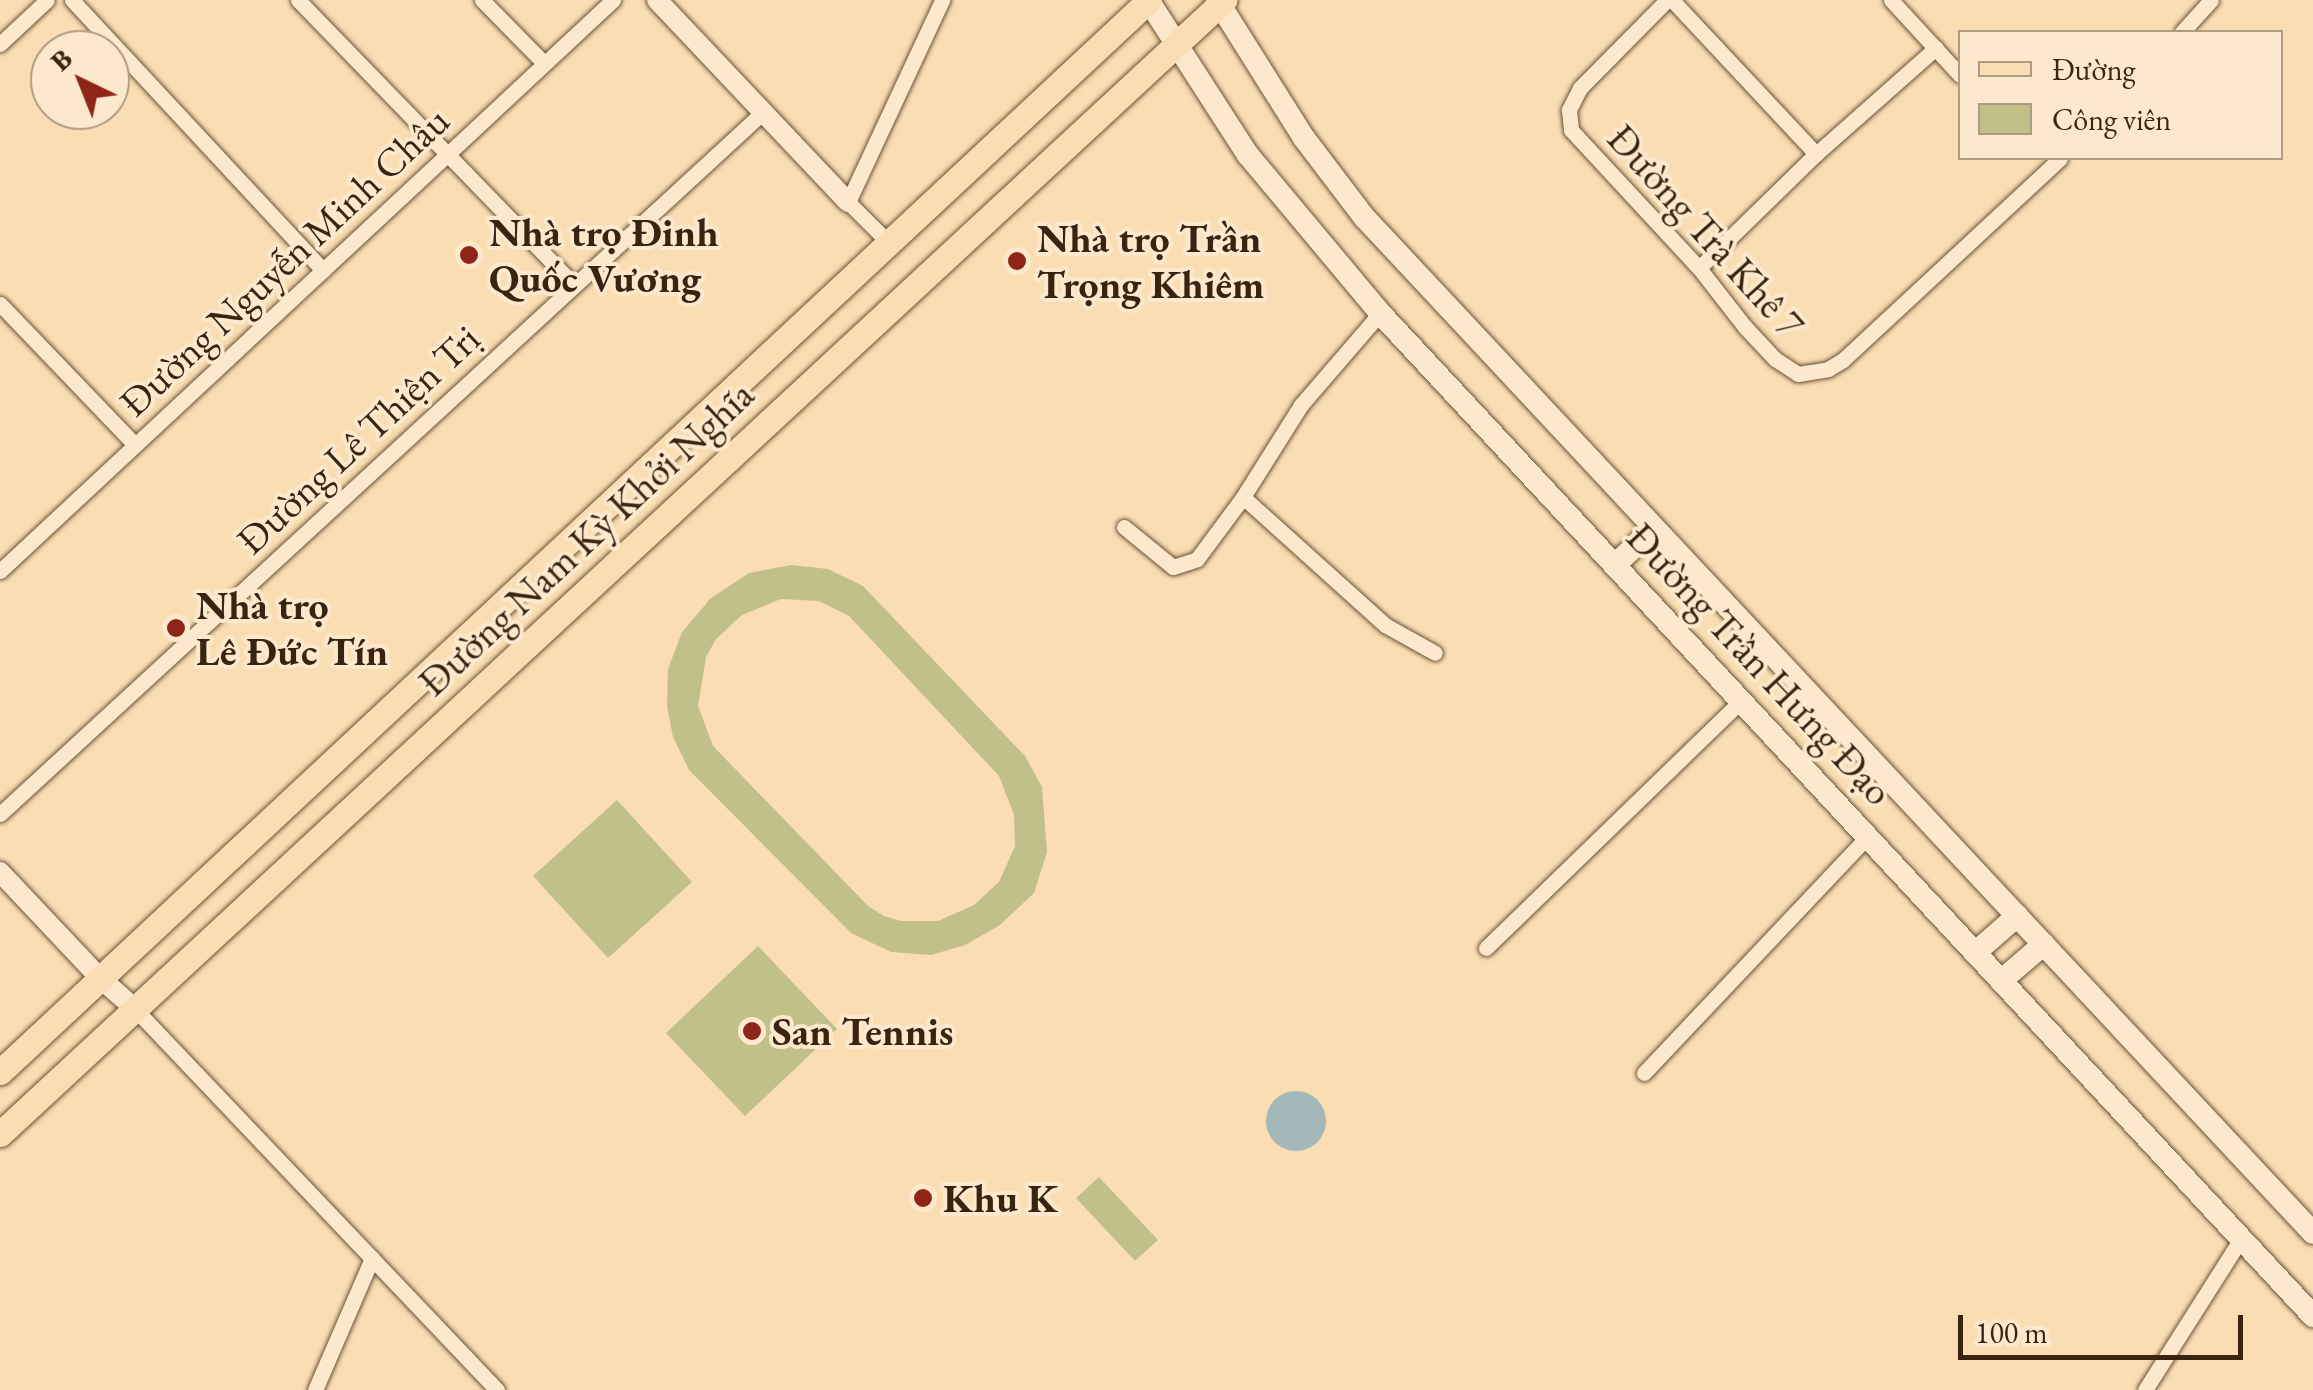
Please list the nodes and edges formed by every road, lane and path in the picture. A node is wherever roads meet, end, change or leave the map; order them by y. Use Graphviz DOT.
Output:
graph roads {
  1 [pos="47,0"];
  2 [pos="72,0"];
  3 [pos="298,0"];
  4 [pos="482,0"];
  5 [pos="613,0"];
  6 [pos="657,0"];
  7 [pos="1148,0"];
  8 [pos="1670,0"];
  9 [pos="1892,0"];
  10 [pos="2211,0"];
  11 [pos="936,2"];
  12 [pos="1220,2"];
  13 [pos="2184,30"];
  14 [pos="0,44"];
  15 [pos="1175,44"];
  16 [pos="1936,48"];
  17 [pos="544,63"];
  18 [pos="1958,73"];
  19 [pos="762,114"];
  20 [pos="447,154"];
  21 [pos="1816,154"];
  22 [pos="2040,164"];
  23 [pos="848,202"];
  24 [pos="890,244"];
  25 [pos="1699,268"];
  26 [pos="323,270"];
  27 [pos="574,284"];
  28 [pos="0,304"];
  29 [pos="1380,313"];
  30 [pos="135,445"];
  31 [pos="1243,498"];
  32 [pos="1124,526"];
  33 [pos="1654,528"];
  34 [pos="1616,564"];
  35 [pos="0,571"];
  36 [pos="1435,653"];
  37 [pos="1741,702"];
  38 [pos="0,814"];
  39 [pos="1868,836"];
  40 [pos="0,872"];
  41 [pos="2017,916"];
  42 [pos="2044,944"];
  43 [pos="1486,948"];
  44 [pos="1976,952"];
  45 [pos="100,978"];
  46 [pos="2002,980"];
  47 [pos="134,1008"];
  48 [pos="0,1072"];
  49 [pos="1644,1074"];
  50 [pos="0,1134"];
  51 [pos="2313,1233"];
  52 [pos="2241,1239"];
  53 [pos="372,1258"];
  54 [pos="2313,1316"];
  55 [pos="314,1390"];
  56 [pos="498,1390"];
  57 [pos="2144,1390"];
  1 -- 14 [label="street"];
  2 -- 26 [label="street"];
  3 -- 20 [label="street"];
  4 -- 17 [label="street"];
  5 -- 17 [label="street, Đường Nguyễn Minh Châu"];
  6 -- 19 [label="street"];
  7 -- 15 [label="main road, Đường Trần Hưng Đạo"];
  7 -- 24 [label="main road, Đường Nam Kỳ Khởi Nghĩa"];
  8 -- 21 [label="street"];
  8 -- 25 [label="street, Đường Trà Khê 7"];
  9 -- 16 [label="street"];
  10 -- 13 [label="street"];
  11 -- 23 [label="street"];
  12 -- 15 [label="main road, Đường Nam Kỳ Khởi Nghĩa"];
  12 -- 33 [label="main road, Đường Trần Hưng Đạo"];
  15 -- 29 [label="main road, Đường Trần Hưng Đạo"];
  15 -- 47 [label="main road, Đường Nam Kỳ Khởi Nghĩa"];
  16 -- 18 [label="street"];
  16 -- 21 [label="street"];
  17 -- 20 [label="street, Đường Nguyễn Minh Châu"];
  19 -- 23 [label="street"];
  19 -- 27 [label="street, Đường Lê Thiện Trị"];
  20 -- 26 [label="street, Đường Nguyễn Minh Châu"];
  20 -- 27 [label="street"];
  21 -- 25 [label="street"];
  22 -- 25 [label="street, Đường Trà Khê 7"];
  23 -- 24 [label="street"];
  24 -- 45 [label="main road, Đường Nam Kỳ Khởi Nghĩa"];
  26 -- 30 [label="street, Đường Nguyễn Minh Châu"];
  27 -- 38 [label="street, Đường Lê Thiện Trị"];
  28 -- 30 [label="street"];
  29 -- 31 [label="street"];
  29 -- 34 [label="main road, Đường Trần Hưng Đạo"];
  30 -- 35 [label="street, Đường Nguyễn Minh Châu"];
  31 -- 32 [label="street"];
  31 -- 36 [label="street"];
  33 -- 34 [label="main road"];
  33 -- 41 [label="main road, Đường Trần Hưng Đạo"];
  34 -- 37 [label="main road, Đường Trần Hưng Đạo"];
  37 -- 39 [label="main road, Đường Trần Hưng Đạo"];
  37 -- 43 [label="street"];
  39 -- 44 [label="main road, Đường Trần Hưng Đạo"];
  39 -- 49 [label="street"];
  40 -- 45 [label="street"];
  41 -- 42 [label="main road, Đường Trần Hưng Đạo"];
  41 -- 44 [label="main road"];
  42 -- 46 [label="main road"];
  42 -- 51 [label="main road, Đường Trần Hưng Đạo"];
  44 -- 46 [label="main road, Đường Trần Hưng Đạo"];
  45 -- 47 [label="street"];
  45 -- 48 [label="main road, Đường Nam Kỳ Khởi Nghĩa"];
  46 -- 52 [label="main road, Đường Trần Hưng Đạo"];
  47 -- 50 [label="main road, Đường Nam Kỳ Khởi Nghĩa"];
  47 -- 53 [label="street"];
  52 -- 54 [label="main road, Đường Trần Hưng Đạo"];
  52 -- 57 [label="street"];
  53 -- 55 [label="street"];
  53 -- 56 [label="street"];
}
